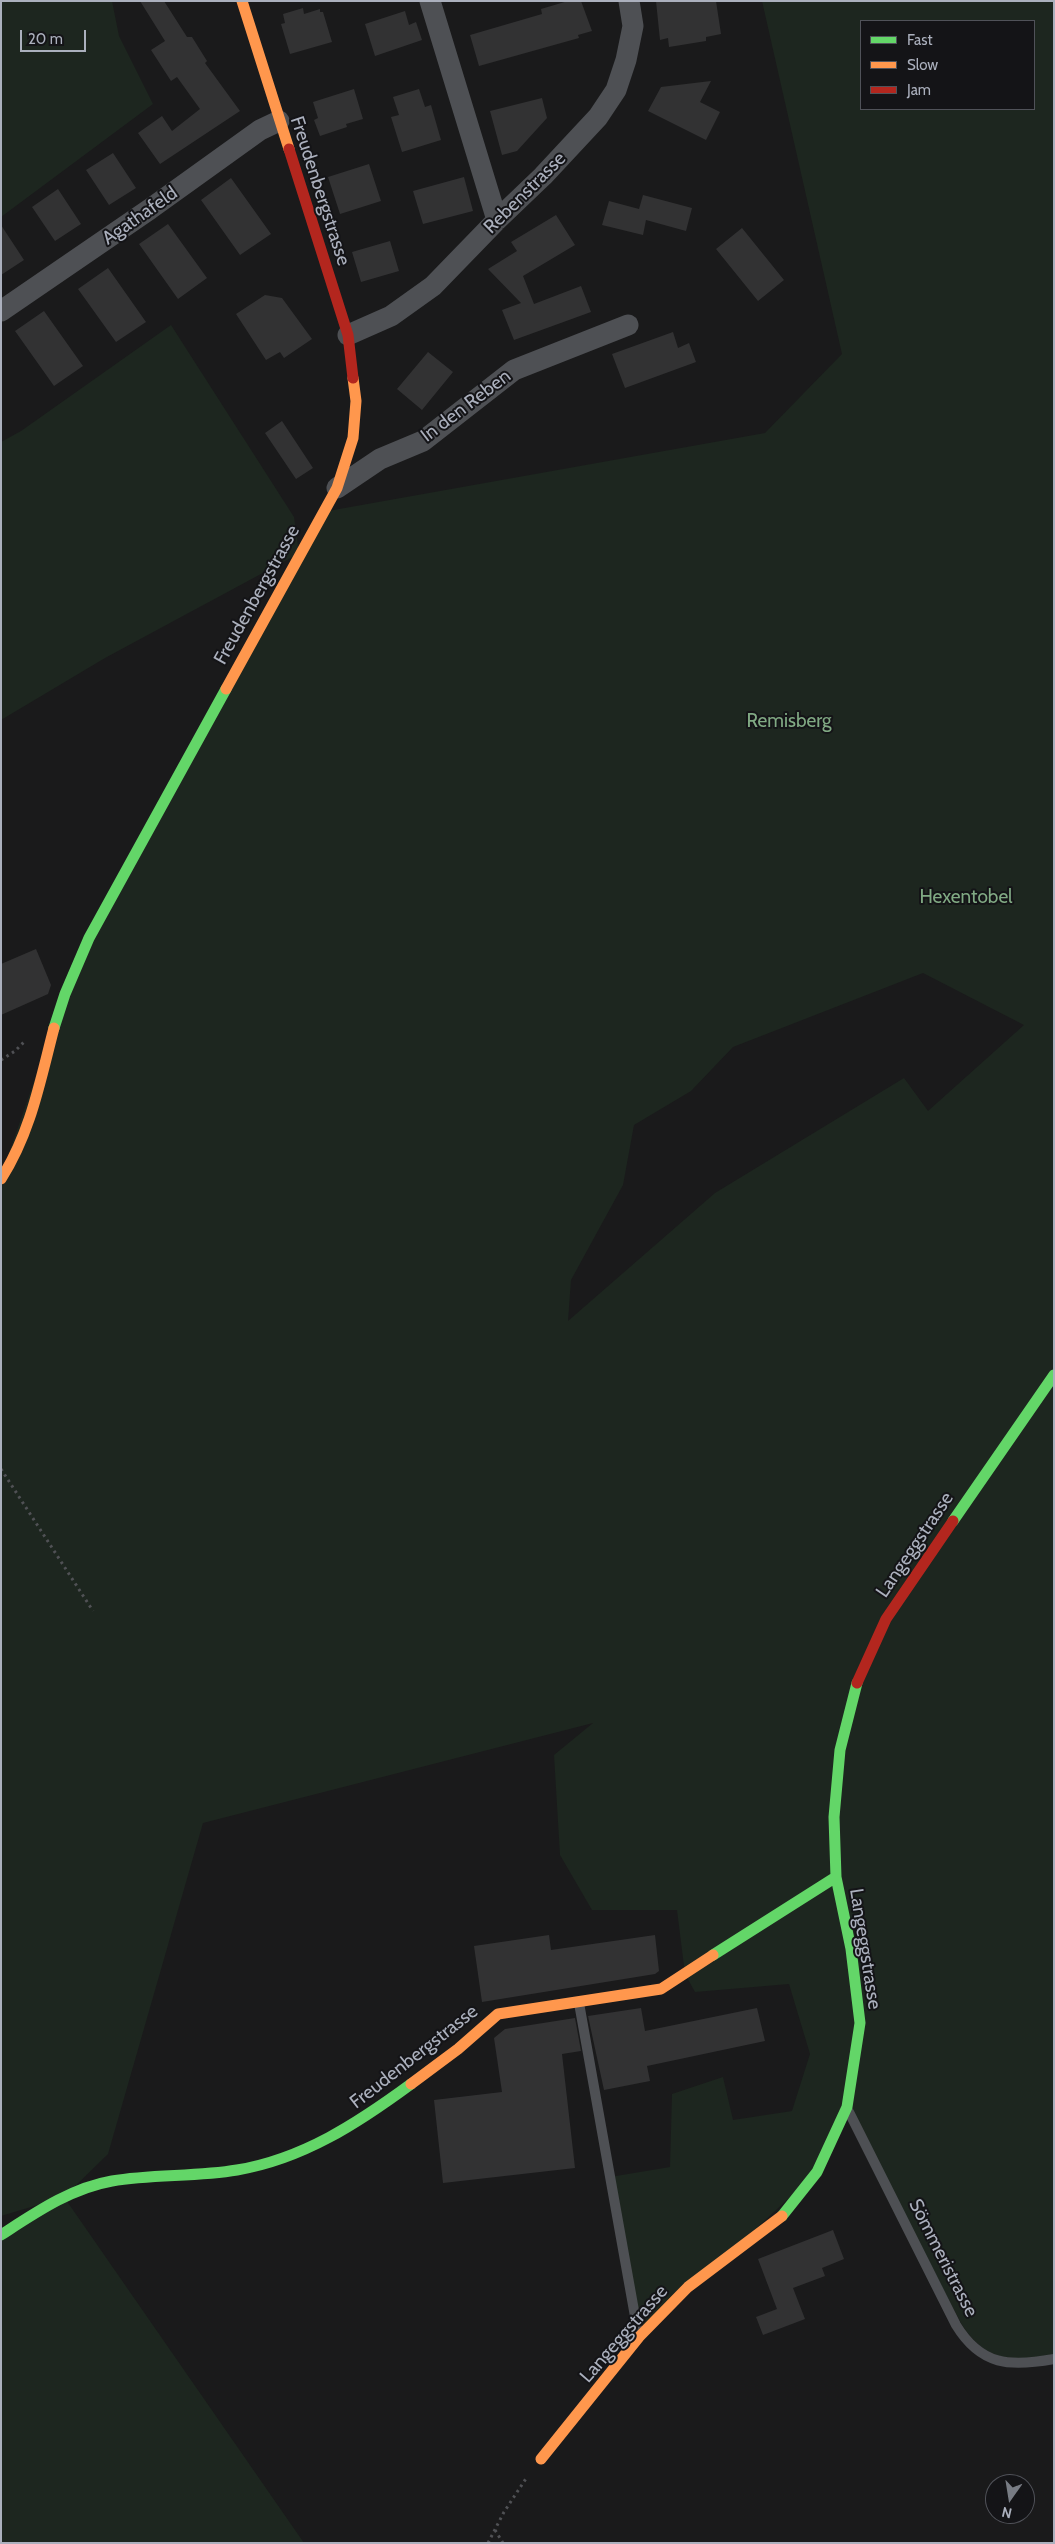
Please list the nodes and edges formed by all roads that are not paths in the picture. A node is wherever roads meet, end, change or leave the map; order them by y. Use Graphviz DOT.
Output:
graph roads {
  1 [pos="242,1"];
  2 [pos="430,1"];
  3 [pos="629,1"];
  4 [pos="279,121"];
  5 [pos="497,220"];
  6 [pos="1,311"];
  7 [pos="628,325"];
  8 [pos="348,335"];
  9 [pos="337,488"];
  10 [pos="1,1179"];
  11 [pos="1054,1375"];
  12 [pos="836,1877"];
  13 [pos="578,2002"];
  14 [pos="846,2107"];
  15 [pos="1,2235"];
  16 [pos="639,2337"];
  17 [pos="1054,2359"];
  18 [pos="541,2459"];
  1 -- 4 [label="street, Freudenbergstrasse"];
  2 -- 5 [label="street"];
  3 -- 5 [label="street, Rebenstrasse"];
  4 -- 6 [label="street, Agathafeld"];
  4 -- 8 [label="street, Freudenbergstrasse"];
  5 -- 8 [label="street, Rebenstrasse"];
  7 -- 9 [label="street, In den Reben"];
  8 -- 9 [label="street, Freudenbergstrasse"];
  9 -- 10 [label="street, Freudenbergstrasse"];
  11 -- 12 [label="street, Langeggstrasse"];
  12 -- 13 [label="street, Freudenbergstrasse"];
  12 -- 14 [label="street, Langeggstrasse"];
  13 -- 15 [label="street, Freudenbergstrasse"];
  13 -- 16 [label="lane"];
  14 -- 16 [label="street, Langeggstrasse"];
  14 -- 17 [label="lane, Sömmeristrasse"];
  16 -- 18 [label="street, Langeggstrasse"];
}
